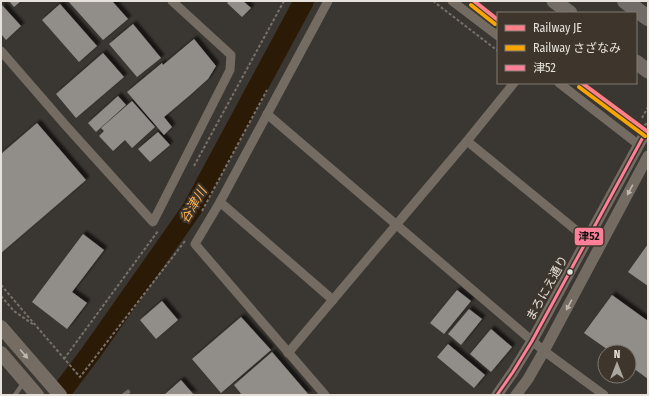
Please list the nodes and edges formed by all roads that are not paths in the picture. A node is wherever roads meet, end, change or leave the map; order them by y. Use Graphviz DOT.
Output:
graph roads {
  1 [pos="172,1"];
  2 [pos="328,1"];
  3 [pos="452,1"];
  4 [pos="554,1"];
  5 [pos="625,1"];
  6 [pos="569,12"];
  7 [pos="648,18"];
  8 [pos="497,35"];
  9 [pos="1,51"];
  10 [pos="637,63"];
  11 [pos="648,71"];
  12 [pos="513,84"];
  13 [pos="560,84"];
  14 [pos="267,114"];
  15 [pos="648,128"];
  16 [pos="467,141"];
  17 [pos="639,145"];
  18 [pos="648,156"];
  19 [pos="220,202"];
  20 [pos="396,225"];
  21 [pos="588,240"];
  22 [pos="333,300"];
  23 [pos="1,327"];
  24 [pos="532,341"];
  25 [pos="544,351"];
  26 [pos="1,353"];
  27 [pos="288,353"];
  28 [pos="25,381"];
  29 [pos="37,394"];
  30 [pos="15,395"];
  31 [pos="60,395"];
  32 [pos="325,395"];
  33 [pos="497,395"];
  34 [pos="516,395"];
  35 [pos="604,395"];
  1 -- 9 [label="street"];
  2 -- 14 [label="street"];
  3 -- 8 [label="street"];
  4 -- 6 [label="highway"];
  5 -- 7 [label="highway"];
  10 -- 11 [label="highway"];
  12 -- 16 [label="street"];
  13 -- 17 [label="street"];
  14 -- 19 [label="street"];
  14 -- 20 [label="street"];
  15 -- 17 [label="street, まろにえ通り"];
  16 -- 20 [label="street"];
  16 -- 21 [label="street"];
  17 -- 21 [label="street, まろにえ通り"];
  18 -- 25 [label="street, one-way"];
  19 -- 22 [label="street"];
  19 -- 27 [label="street"];
  20 -- 22 [label="street"];
  20 -- 24 [label="street"];
  21 -- 24 [label="street, まろにえ通り"];
  22 -- 27 [label="street"];
  23 -- 31 [label="main road, one-way"];
  24 -- 25 [label="street"];
  24 -- 33 [label="street, まろにえ通り"];
  25 -- 34 [label="street"];
  25 -- 35 [label="street"];
  26 -- 28 [label="main road"];
  27 -- 32 [label="street"];
  28 -- 29 [label="main road"];
  28 -- 30 [label="lane"];
}
